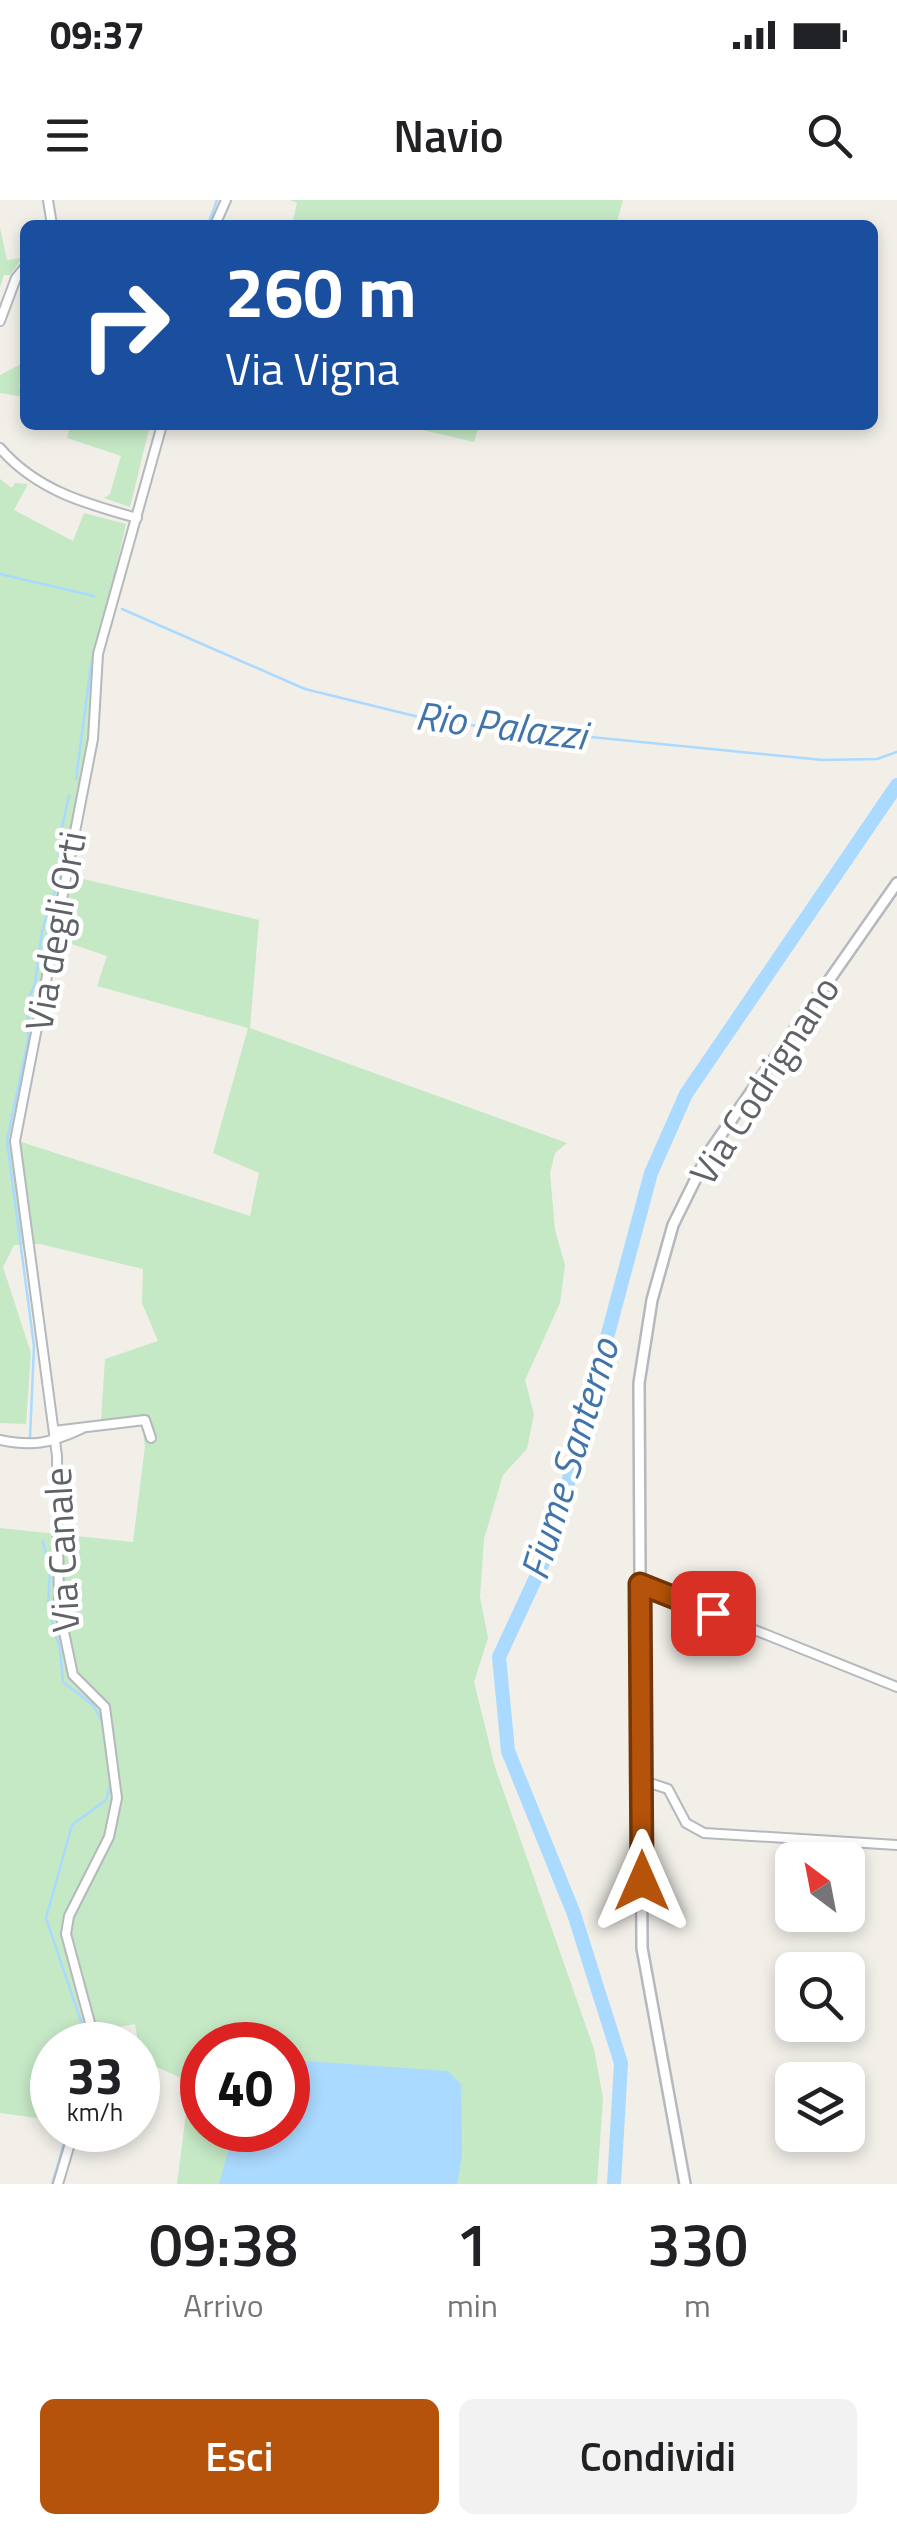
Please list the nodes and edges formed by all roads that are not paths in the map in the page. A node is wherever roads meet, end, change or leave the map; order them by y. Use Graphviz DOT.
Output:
graph roads {
  1 [pos="20,273"];
  2 [pos="0,321"];
  3 [pos="160,430"];
  4 [pos="0,448"];
  5 [pos="132,517"];
  6 [pos="897,883"];
  7 [pos="86,1427"];
  8 [pos="54,1431"];
  9 [pos="150,1438"];
  10 [pos="0,1440"];
  11 [pos="55,1444"];
  12 [pos="640,1584"];
  13 [pos="897,1687"];
  14 [pos="641,1780"];
  15 [pos="897,1844"];
  16 [pos="90,2022"];
  17 [pos="67,2152"];
  18 [pos="58,2184"];
  19 [pos="685,2184"];
  1 -- 2 [label="street"];
  3 -- 5 [label="street, Via degli Orti"];
  4 -- 5 [label="street"];
  5 -- 8 [label="street, Via degli Orti"];
  6 -- 12 [label="street, Via Codrignano"];
  7 -- 8 [label="street"];
  7 -- 9 [label="street"];
  7 -- 11 [label="street"];
  8 -- 11 [label="street, Via degli Orti"];
  10 -- 11 [label="street"];
  11 -- 16 [label="street, Via Canale"];
  12 -- 13 [label="street"];
  12 -- 14 [label="street, Via Codrignano"];
  14 -- 15 [label="street"];
  14 -- 19 [label="street, Via Codrignano"];
  17 -- 18 [label="street"];
}
